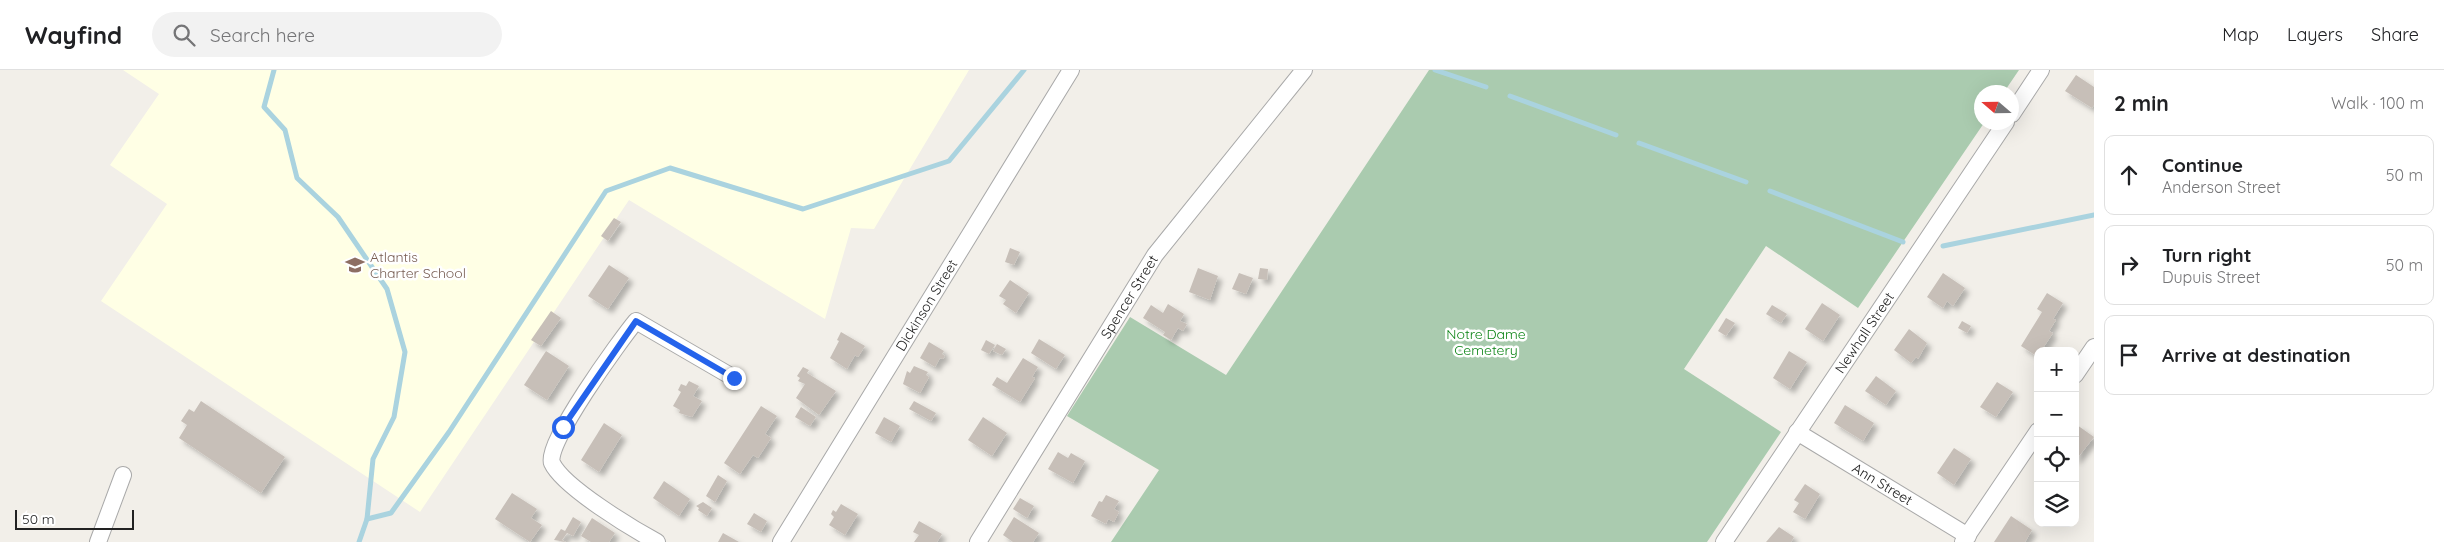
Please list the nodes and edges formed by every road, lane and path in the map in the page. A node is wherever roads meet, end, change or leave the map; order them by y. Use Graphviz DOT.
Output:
graph roads {
  1 [pos="1071,70"];
  2 [pos="1304,70"];
  3 [pos="2041,70"];
  4 [pos="2019,103"];
  5 [pos="2001,130"];
  6 [pos="2094,347"];
  7 [pos="2079,369"];
  8 [pos="734,378"];
  9 [pos="1797,432"];
  10 [pos="2034,437"];
  11 [pos="123,475"];
  12 [pos="1965,539"];
  13 [pos="98,542"];
  14 [pos="657,542"];
  15 [pos="781,542"];
  16 [pos="978,542"];
  17 [pos="1724,542"];
  1 -- 15 [label="street, Dickinson Street"];
  2 -- 16 [label="street, Spencer Street"];
  3 -- 4 [label="street"];
  5 -- 9 [label="street, Newhall Street"];
  6 -- 7 [label="street"];
  8 -- 14 [label="street"];
  9 -- 12 [label="street, Ann Street"];
  9 -- 17 [label="street, Newhall Street"];
  10 -- 12 [label="street"];
  11 -- 13 [label="street"];
}
